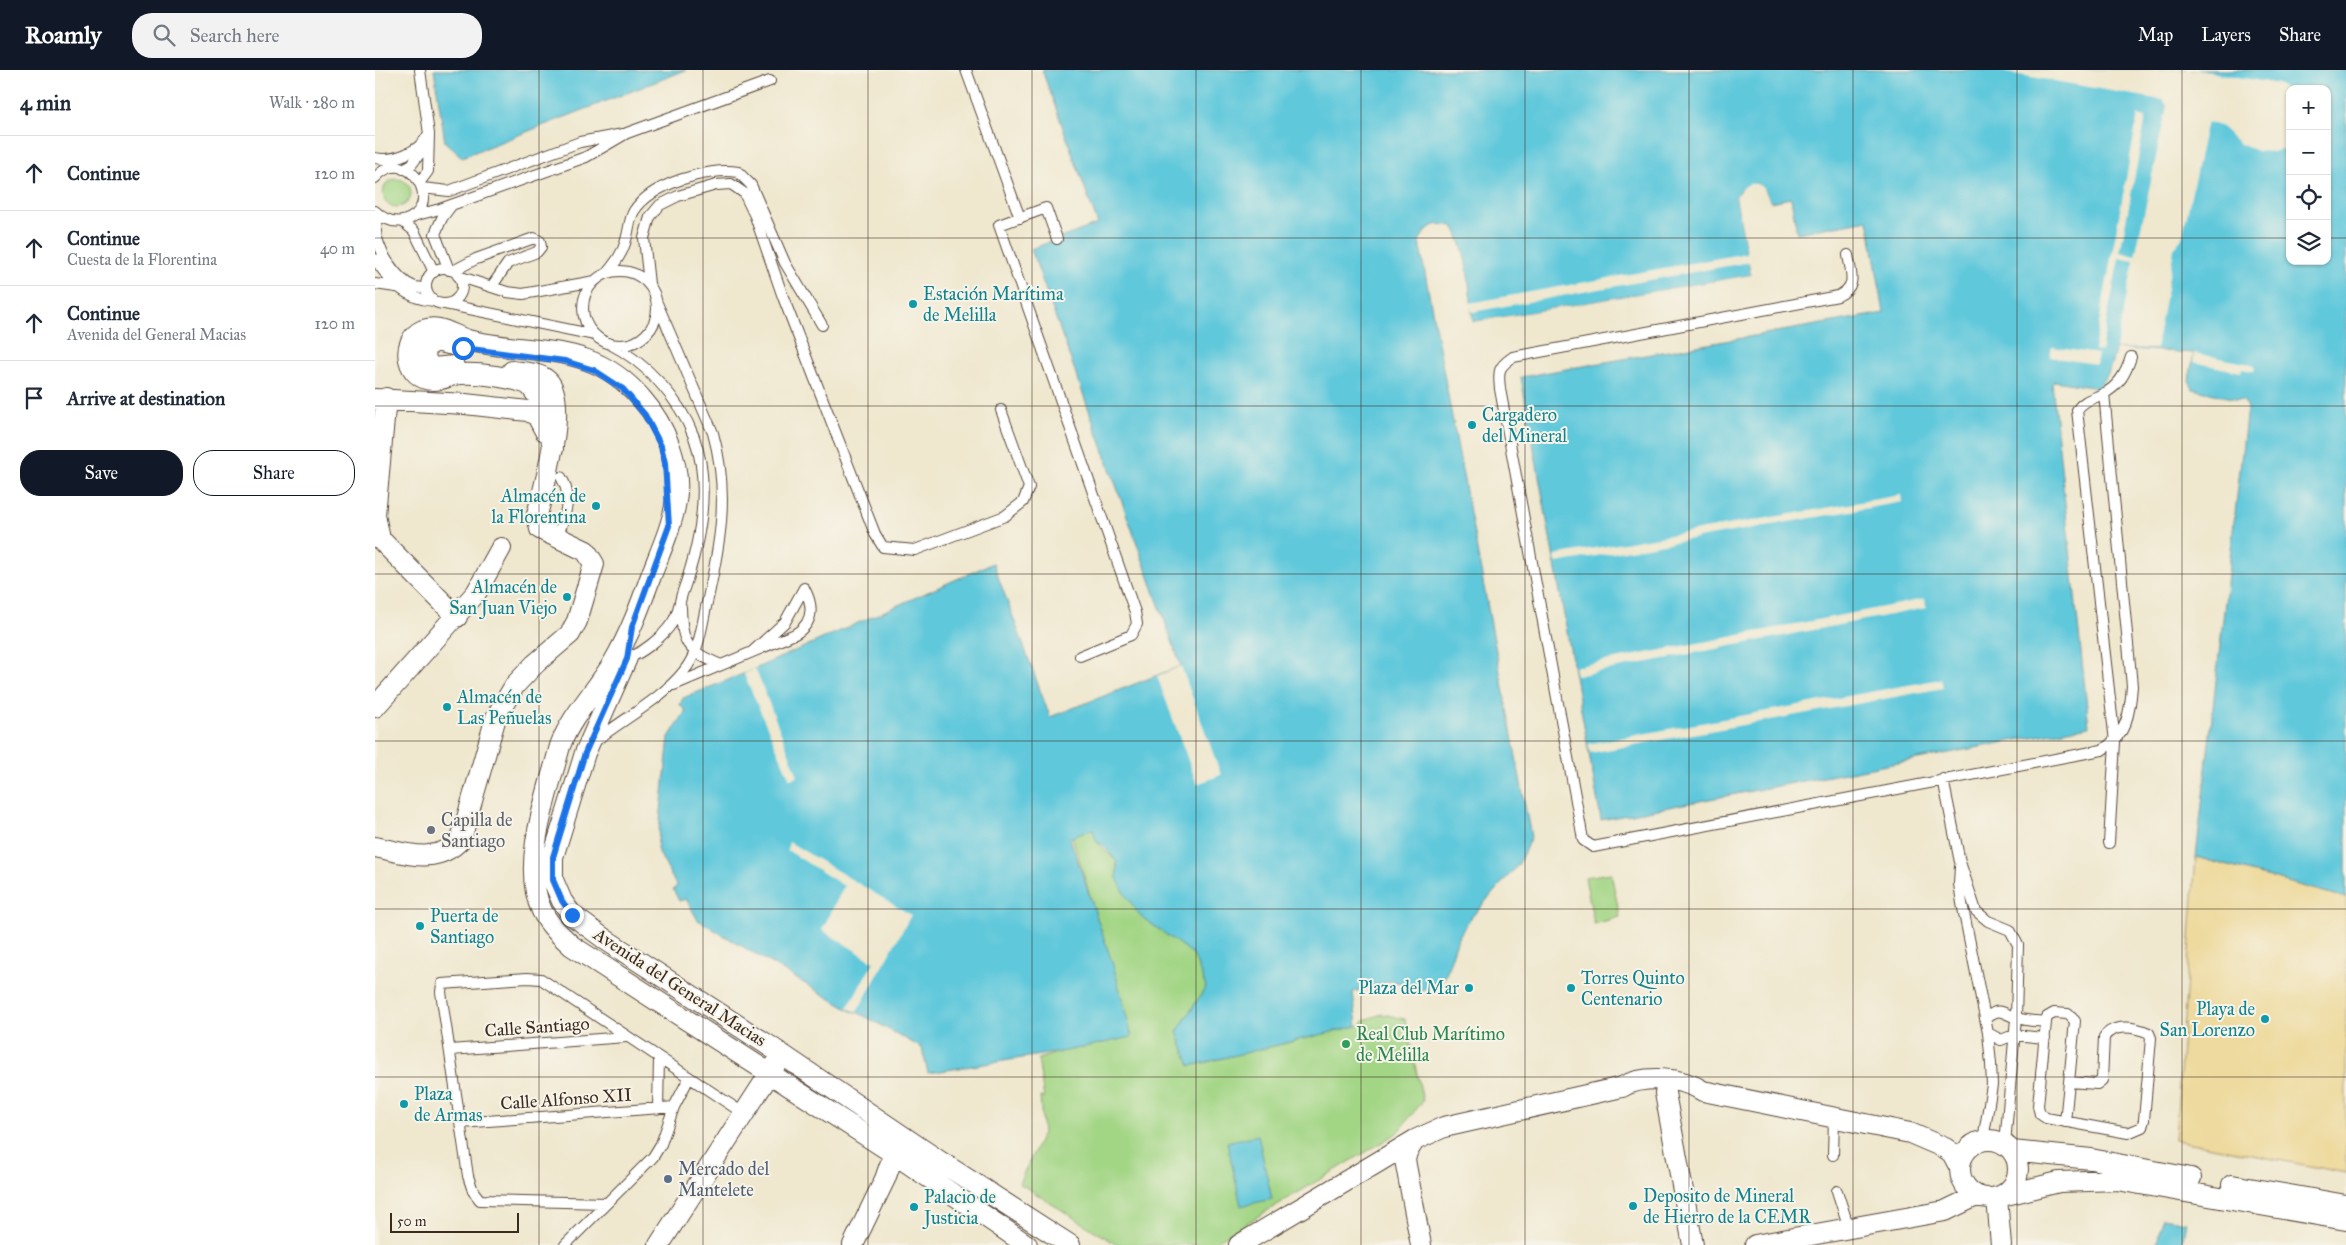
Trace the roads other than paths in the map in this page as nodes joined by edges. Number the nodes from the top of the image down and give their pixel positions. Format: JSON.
{"nodes":[{"id":1,"x":420,"y":70,"type":"edge"},
{"id":2,"x":966,"y":70,"type":"edge"},
{"id":3,"x":770,"y":81,"type":"dead end"},
{"id":4,"x":627,"y":134,"type":"junction"},
{"id":5,"x":428,"y":138,"type":"junction"},
{"id":6,"x":375,"y":160,"type":"edge"},
{"id":7,"x":403,"y":168,"type":"junction"},
{"id":8,"x":387,"y":170,"type":"junction"},
{"id":9,"x":375,"y":178,"type":"edge"},
{"id":10,"x":421,"y":185,"type":"junction"},
{"id":11,"x":453,"y":203,"type":"junction"},
{"id":12,"x":377,"y":213,"type":"edge"},
{"id":13,"x":413,"y":216,"type":"junction"},
{"id":14,"x":1020,"y":218,"type":"junction"},
{"id":15,"x":402,"y":221,"type":"junction"},
{"id":16,"x":1057,"y":239,"type":"dead end"},
{"id":17,"x":1848,"y":255,"type":"dead end"},
{"id":18,"x":375,"y":259,"type":"edge"},
{"id":19,"x":434,"y":272,"type":"junction"},
{"id":20,"x":453,"y":272,"type":"junction"},
{"id":21,"x":607,"y":273,"type":"junction"},
{"id":22,"x":595,"y":281,"type":"junction"},
{"id":23,"x":375,"y":284,"type":"edge"},
{"id":24,"x":649,"y":284,"type":"junction"},
{"id":25,"x":492,"y":286,"type":"junction"},
{"id":26,"x":396,"y":287,"type":"junction"},
{"id":27,"x":426,"y":287,"type":"junction"},
{"id":28,"x":434,"y":301,"type":"junction"},
{"id":29,"x":657,"y":303,"type":"junction"},
{"id":30,"x":445,"y":304,"type":"junction"},
{"id":31,"x":822,"y":325,"type":"dead end"},
{"id":32,"x":595,"y":335,"type":"junction"},
{"id":33,"x":609,"y":343,"type":"junction"},
{"id":34,"x":2131,"y":357,"type":"dead end"},
{"id":35,"x":2104,"y":393,"type":"junction"},
{"id":36,"x":381,"y":398,"type":"edge"},
{"id":37,"x":1001,"y":410,"type":"dead end"},
{"id":38,"x":561,"y":477,"type":"dead end"},
{"id":39,"x":537,"y":519,"type":"junction"},
{"id":40,"x":558,"y":537,"type":"junction"},
{"id":41,"x":378,"y":542,"type":"edge"},
{"id":42,"x":501,"y":548,"type":"dead end"},
{"id":43,"x":681,"y":599,"type":"junction"},
{"id":44,"x":457,"y":617,"type":"junction"},
{"id":45,"x":752,"y":652,"type":"junction"},
{"id":46,"x":696,"y":653,"type":"junction"},
{"id":47,"x":1081,"y":656,"type":"dead end"},
{"id":48,"x":620,"y":661,"type":"junction"},
{"id":49,"x":721,"y":664,"type":"junction"},
{"id":50,"x":669,"y":688,"type":"junction"},
{"id":51,"x":375,"y":707,"type":"edge"},
{"id":52,"x":562,"y":740,"type":"junction"},
{"id":53,"x":2115,"y":742,"type":"junction"},
{"id":54,"x":586,"y":750,"type":"junction"},
{"id":55,"x":1943,"y":779,"type":"junction"},
{"id":56,"x":2109,"y":843,"type":"dead end"},
{"id":57,"x":375,"y":847,"type":"edge"},
{"id":58,"x":1960,"y":862,"type":"junction"},
{"id":59,"x":2015,"y":1018,"type":"junction"},
{"id":60,"x":1985,"y":1019,"type":"junction"},
{"id":61,"x":2046,"y":1022,"type":"junction"},
{"id":62,"x":1988,"y":1033,"type":"junction"},
{"id":63,"x":2014,"y":1035,"type":"junction"},
{"id":64,"x":626,"y":1037,"type":"junction"},
{"id":65,"x":2045,"y":1038,"type":"junction"},
{"id":66,"x":450,"y":1050,"type":"junction"},
{"id":67,"x":783,"y":1054,"type":"junction"},
{"id":68,"x":659,"y":1058,"type":"junction"},
{"id":69,"x":770,"y":1074,"type":"junction"},
{"id":70,"x":689,"y":1078,"type":"junction"},
{"id":71,"x":2069,"y":1082,"type":"junction"},
{"id":72,"x":1622,"y":1088,"type":"junction"},
{"id":73,"x":1703,"y":1091,"type":"junction"},
{"id":74,"x":1665,"y":1093,"type":"junction"},
{"id":75,"x":673,"y":1107,"type":"junction"},
{"id":76,"x":658,"y":1108,"type":"junction"},
{"id":77,"x":743,"y":1114,"type":"junction"},
{"id":78,"x":1835,"y":1118,"type":"junction"},
{"id":79,"x":2065,"y":1122,"type":"junction"},
{"id":80,"x":461,"y":1123,"type":"junction"},
{"id":81,"x":1910,"y":1133,"type":"junction"},
{"id":82,"x":901,"y":1134,"type":"junction"},
{"id":83,"x":1415,"y":1140,"type":"junction"},
{"id":84,"x":1979,"y":1142,"type":"junction"},
{"id":85,"x":2009,"y":1147,"type":"junction"},
{"id":86,"x":893,"y":1153,"type":"junction"},
{"id":87,"x":1833,"y":1154,"type":"dead end"},
{"id":88,"x":1960,"y":1168,"type":"junction"},
{"id":89,"x":1837,"y":1191,"type":"dead end"},
{"id":90,"x":1976,"y":1196,"type":"junction"},
{"id":91,"x":1999,"y":1197,"type":"junction"},
{"id":92,"x":607,"y":1202,"type":"junction"},
{"id":93,"x":2346,"y":1205,"type":"edge"},
{"id":94,"x":2346,"y":1220,"type":"edge"},
{"id":95,"x":1849,"y":1228,"type":"junction"},
{"id":96,"x":1695,"y":1242,"type":"edge"},
{"id":97,"x":565,"y":1245,"type":"edge"},
{"id":98,"x":659,"y":1245,"type":"edge"},
{"id":99,"x":853,"y":1245,"type":"edge"},
{"id":100,"x":1027,"y":1245,"type":"edge"},
{"id":101,"x":1070,"y":1245,"type":"edge"},
{"id":102,"x":1239,"y":1245,"type":"edge"},
{"id":103,"x":1421,"y":1245,"type":"edge"},
{"id":104,"x":1755,"y":1245,"type":"edge"},
{"id":105,"x":2001,"y":1245,"type":"edge"}],
"edges":[{"from":1,"to":5,"type":"lane"},
{"from":2,"to":14,"type":"lane"},
{"from":3,"to":4,"type":"lane"},
{"from":4,"to":10,"type":"lane"},
{"from":4,"to":11,"type":"lane"},
{"from":5,"to":6,"type":"lane"},
{"from":5,"to":7,"type":"lane"},
{"from":5,"to":10,"type":"lane"},
{"from":6,"to":8,"type":"lane"},
{"from":7,"to":8,"type":"lane"},
{"from":7,"to":10,"type":"lane"},
{"from":8,"to":9,"type":"lane"},
{"from":10,"to":13,"type":"lane"},
{"from":11,"to":13,"type":"lane"},
{"from":11,"to":20,"type":"lane"},
{"from":12,"to":15,"type":"lane"},
{"from":12,"to":27,"type":"lane"},
{"from":13,"to":15,"type":"lane"},
{"from":14,"to":16,"type":"lane"},
{"from":14,"to":47,"type":"lane"},
{"from":15,"to":19,"type":"lane"},
{"from":17,"to":55,"type":"lane"},
{"from":18,"to":26,"type":"lane"},
{"from":19,"to":20,"type":"lane"},
{"from":19,"to":27,"type":"lane"},
{"from":20,"to":25,"type":"lane"},
{"from":20,"to":25,"type":"lane"},
{"from":20,"to":30,"type":"lane"},
{"from":21,"to":22,"type":"lane"},
{"from":21,"to":24,"type":"lane"},
{"from":21,"to":31,"type":"lane"},
{"from":22,"to":25,"type":"lane"},
{"from":22,"to":32,"type":"lane"},
{"from":23,"to":26,"type":"lane"},
{"from":24,"to":29,"type":"lane"},
{"from":24,"to":37,"type":"lane"},
{"from":26,"to":28,"type":"lane"},
{"from":27,"to":28,"type":"lane"},
{"from":28,"to":30,"type":"lane"},
{"from":29,"to":33,"type":"lane"},
{"from":29,"to":46,"type":"lane"},
{"from":30,"to":32,"type":"lane"},
{"from":32,"to":33,"type":"lane"},
{"from":33,"to":43,"type":"lane"},
{"from":34,"to":35,"type":"lane"},
{"from":35,"to":53,"type":"lane"},
{"from":35,"to":53,"type":"lane"},
{"from":36,"to":39,"type":"street"},
{"from":36,"to":41,"type":"street"},
{"from":38,"to":40,"type":"lane"},
{"from":39,"to":40,"type":"street"},
{"from":39,"to":48,"type":"street","name":"Avenida del General Macias"},
{"from":40,"to":57,"type":"street"},
{"from":41,"to":44,"type":"street"},
{"from":42,"to":44,"type":"street"},
{"from":43,"to":46,"type":"lane"},
{"from":43,"to":48,"type":"lane"},
{"from":44,"to":51,"type":"street"},
{"from":45,"to":45,"type":"lane"},
{"from":45,"to":49,"type":"lane"},
{"from":46,"to":49,"type":"lane"},
{"from":46,"to":50,"type":"lane"},
{"from":48,"to":52,"type":"street","name":"Avenida del General Macias"},
{"from":48,"to":54,"type":"street","name":"Avenida del General Macias"},
{"from":49,"to":50,"type":"lane"},
{"from":50,"to":54,"type":"lane"},
{"from":52,"to":54,"type":"street"},
{"from":52,"to":69,"type":"street","name":"Avenida del General Macias"},
{"from":53,"to":55,"type":"lane"},
{"from":53,"to":56,"type":"lane"},
{"from":54,"to":67,"type":"street","name":"Avenida del General Macias"},
{"from":55,"to":58,"type":"lane"},
{"from":58,"to":59,"type":"lane"},
{"from":58,"to":60,"type":"lane"},
{"from":59,"to":60,"type":"lane"},
{"from":59,"to":61,"type":"lane"},
{"from":59,"to":63,"type":"lane"},
{"from":60,"to":62,"type":"lane"},
{"from":61,"to":65,"type":"lane"},
{"from":61,"to":71,"type":"lane"},
{"from":62,"to":63,"type":"lane"},
{"from":62,"to":84,"type":"lane"},
{"from":63,"to":65,"type":"lane"},
{"from":63,"to":85,"type":"lane"},
{"from":64,"to":66,"type":"lane","name":"Calle Santiago"},
{"from":64,"to":66,"type":"lane"},
{"from":64,"to":68,"type":"lane"},
{"from":65,"to":79,"type":"lane"},
{"from":66,"to":80,"type":"lane"},
{"from":67,"to":69,"type":"street"},
{"from":67,"to":82,"type":"street","name":"Avenida del General Macias"},
{"from":68,"to":70,"type":"lane"},
{"from":68,"to":76,"type":"lane"},
{"from":69,"to":77,"type":"street"},
{"from":69,"to":86,"type":"street","name":"Avenida del General Macias"},
{"from":70,"to":75,"type":"lane"},
{"from":70,"to":77,"type":"lane"},
{"from":71,"to":79,"type":"lane"},
{"from":71,"to":79,"type":"lane"},
{"from":72,"to":73,"type":"street"},
{"from":72,"to":74,"type":"street"},
{"from":72,"to":83,"type":"street"},
{"from":73,"to":74,"type":"street"},
{"from":73,"to":78,"type":"street"},
{"from":74,"to":96,"type":"street"},
{"from":75,"to":76,"type":"lane","name":"Calle Alfonso XII"},
{"from":75,"to":92,"type":"lane"},
{"from":76,"to":80,"type":"lane","name":"Calle Alfonso XII"},
{"from":77,"to":98,"type":"street"},
{"from":78,"to":81,"type":"street"},
{"from":78,"to":87,"type":"lane"},
{"from":80,"to":92,"type":"lane"},
{"from":81,"to":84,"type":"street"},
{"from":81,"to":88,"type":"street"},
{"from":82,"to":86,"type":"street"},
{"from":82,"to":101,"type":"street","name":"Avenida del General Macias"},
{"from":83,"to":102,"type":"street"},
{"from":83,"to":103,"type":"street"},
{"from":84,"to":85,"type":"street"},
{"from":84,"to":88,"type":"street"},
{"from":85,"to":91,"type":"street"},
{"from":85,"to":93,"type":"street"},
{"from":86,"to":99,"type":"street"},
{"from":86,"to":100,"type":"street","name":"Avenida del General Macias"},
{"from":88,"to":90,"type":"street"},
{"from":89,"to":95,"type":"lane"},
{"from":90,"to":91,"type":"street"},
{"from":90,"to":95,"type":"street"},
{"from":91,"to":94,"type":"street"},
{"from":91,"to":105,"type":"street"},
{"from":92,"to":97,"type":"lane"},
{"from":95,"to":104,"type":"street"}]}
